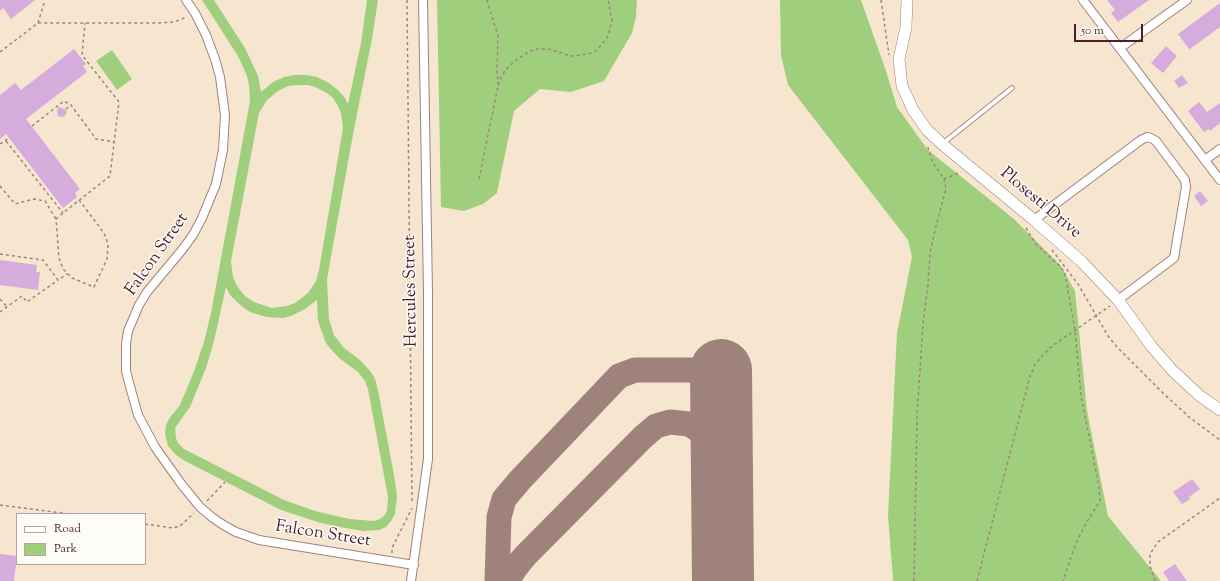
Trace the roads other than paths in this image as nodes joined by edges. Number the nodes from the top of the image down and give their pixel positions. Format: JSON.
{"nodes":[{"id":1,"x":186,"y":0,"type":"edge"},
{"id":2,"x":423,"y":0,"type":"edge"},
{"id":3,"x":907,"y":0,"type":"edge"},
{"id":4,"x":1083,"y":0,"type":"edge"},
{"id":5,"x":1186,"y":0,"type":"edge"},
{"id":6,"x":1120,"y":48,"type":"junction"},
{"id":7,"x":1012,"y":88,"type":"dead end"},
{"id":8,"x":937,"y":145,"type":"junction"},
{"id":9,"x":1220,"y":149,"type":"edge"},
{"id":10,"x":1205,"y":160,"type":"junction"},
{"id":11,"x":1220,"y":180,"type":"edge"},
{"id":12,"x":1030,"y":224,"type":"junction"},
{"id":13,"x":1118,"y":300,"type":"junction"},
{"id":14,"x":1220,"y":410,"type":"edge"},
{"id":15,"x":414,"y":565,"type":"junction"},
{"id":16,"x":411,"y":581,"type":"edge"}],
"edges":[{"from":1,"to":15,"type":"street","name":"Falcon Street"},
{"from":2,"to":15,"type":"street","name":"Hercules Street"},
{"from":3,"to":8,"type":"street","name":"Plosesti Drive"},
{"from":4,"to":6,"type":"street"},
{"from":5,"to":6,"type":"street"},
{"from":6,"to":10,"type":"street"},
{"from":7,"to":8,"type":"lane"},
{"from":8,"to":12,"type":"street","name":"Plosesti Drive"},
{"from":9,"to":10,"type":"street"},
{"from":10,"to":11,"type":"street"},
{"from":12,"to":13,"type":"street","name":"Plosesti Drive"},
{"from":12,"to":13,"type":"street"},
{"from":13,"to":14,"type":"street","name":"Plosesti Drive"},
{"from":15,"to":16,"type":"street","name":"Hercules Street"}]}
